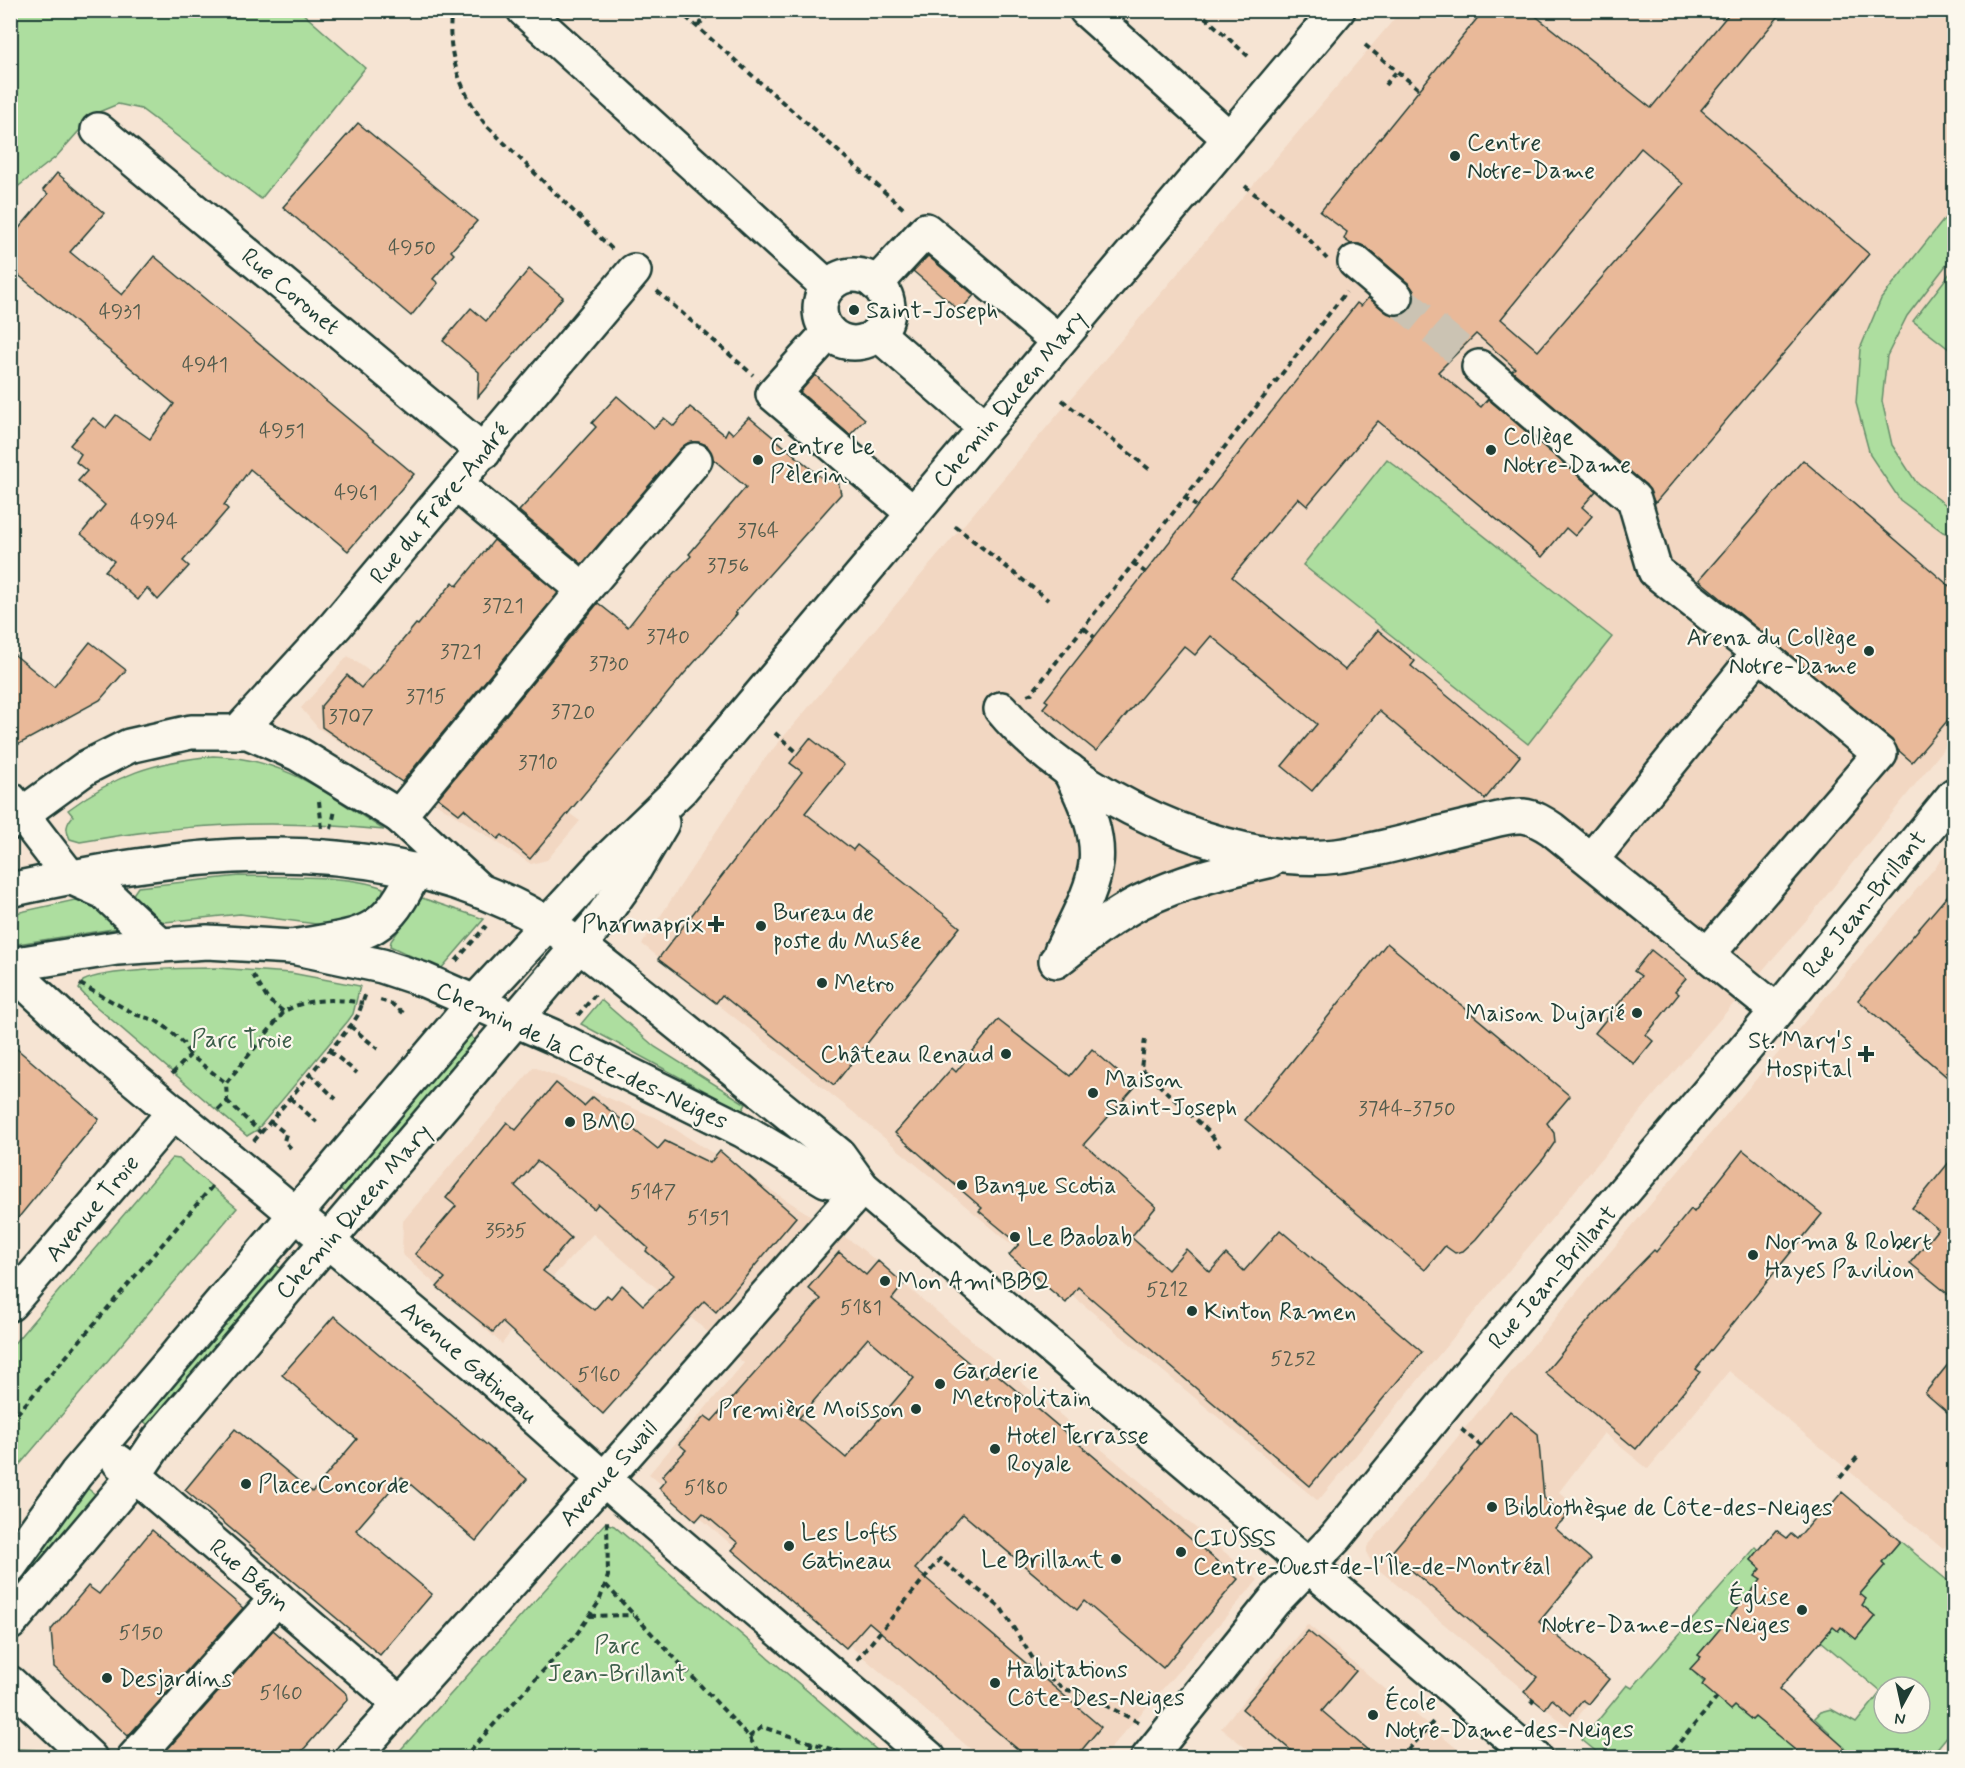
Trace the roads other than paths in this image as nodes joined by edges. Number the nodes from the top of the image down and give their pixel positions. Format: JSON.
{"nodes":[{"id":1,"x":524,"y":10,"type":"edge"},
{"id":2,"x":1086,"y":10,"type":"edge"},
{"id":3,"x":1338,"y":10,"type":"edge"},
{"id":4,"x":98,"y":130,"type":"dead end"},
{"id":5,"x":1229,"y":138,"type":"junction"},
{"id":6,"x":1345,"y":270,"type":"road end"},
{"id":7,"x":634,"y":271,"type":"road end"},
{"id":8,"x":876,"y":284,"type":"junction"},
{"id":9,"x":828,"y":287,"type":"junction"},
{"id":10,"x":1396,"y":297,"type":"tunnel mouth"},
{"id":11,"x":829,"y":332,"type":"junction"},
{"id":12,"x":878,"y":333,"type":"junction"},
{"id":13,"x":1058,"y":341,"type":"junction"},
{"id":14,"x":1479,"y":367,"type":"tunnel mouth"},
{"id":15,"x":985,"y":427,"type":"junction"},
{"id":16,"x":484,"y":452,"type":"junction"},
{"id":17,"x":695,"y":460,"type":"dead end"},
{"id":18,"x":456,"y":484,"type":"junction"},
{"id":19,"x":913,"y":513,"type":"junction"},
{"id":20,"x":584,"y":590,"type":"junction"},
{"id":21,"x":1759,"y":653,"type":"junction"},
{"id":22,"x":1013,"y":703,"type":"road end"},
{"id":23,"x":239,"y":731,"type":"junction"},
{"id":24,"x":1068,"y":768,"type":"junction"},
{"id":25,"x":681,"y":789,"type":"junction"},
{"id":26,"x":1954,"y":795,"type":"edge"},
{"id":27,"x":14,"y":812,"type":"edge"},
{"id":28,"x":399,"y":816,"type":"junction"},
{"id":29,"x":1278,"y":854,"type":"junction"},
{"id":30,"x":1591,"y":860,"type":"junction"},
{"id":31,"x":415,"y":870,"type":"junction"},
{"id":32,"x":70,"y":877,"type":"junction"},
{"id":33,"x":10,"y":890,"type":"edge"},
{"id":34,"x":480,"y":891,"type":"junction"},
{"id":35,"x":548,"y":925,"type":"junction"},
{"id":36,"x":159,"y":944,"type":"junction"},
{"id":37,"x":579,"y":946,"type":"junction"},
{"id":38,"x":292,"y":947,"type":"junction"},
{"id":39,"x":1708,"y":954,"type":"junction"},
{"id":40,"x":10,"y":967,"type":"edge"},
{"id":41,"x":475,"y":1002,"type":"junction"},
{"id":42,"x":1777,"y":1011,"type":"junction"},
{"id":43,"x":517,"y":1020,"type":"junction"},
{"id":44,"x":174,"y":1112,"type":"junction"},
{"id":45,"x":862,"y":1187,"type":"junction"},
{"id":46,"x":295,"y":1214,"type":"junction"},
{"id":47,"x":327,"y":1240,"type":"junction"},
{"id":48,"x":10,"y":1304,"type":"edge"},
{"id":49,"x":100,"y":1445,"type":"junction"},
{"id":50,"x":134,"y":1476,"type":"junction"},
{"id":51,"x":604,"y":1479,"type":"junction"},
{"id":52,"x":1309,"y":1565,"type":"junction"},
{"id":53,"x":10,"y":1566,"type":"edge"},
{"id":54,"x":277,"y":1598,"type":"junction"},
{"id":55,"x":10,"y":1623,"type":"edge"},
{"id":56,"x":10,"y":1683,"type":"edge"},
{"id":57,"x":400,"y":1704,"type":"junction"},
{"id":58,"x":90,"y":1758,"type":"edge"},
{"id":59,"x":134,"y":1758,"type":"edge"},
{"id":60,"x":352,"y":1758,"type":"edge"},
{"id":61,"x":928,"y":1758,"type":"edge"},
{"id":62,"x":1148,"y":1758,"type":"edge"},
{"id":63,"x":1535,"y":1758,"type":"edge"}],
"edges":[{"from":1,"to":9,"type":"street"},
{"from":2,"to":5,"type":"street"},
{"from":3,"to":5,"type":"street","name":"Chemin Queen Mary"},
{"from":4,"to":16,"type":"street","name":"Rue Coronet"},
{"from":5,"to":13,"type":"street","name":"Chemin Queen Mary"},
{"from":6,"to":10,"type":"street"},
{"from":7,"to":16,"type":"street","name":"Rue du Frère-André"},
{"from":8,"to":9,"type":"street"},
{"from":8,"to":12,"type":"street"},
{"from":8,"to":13,"type":"street"},
{"from":9,"to":11,"type":"street"},
{"from":11,"to":12,"type":"street"},
{"from":11,"to":19,"type":"street"},
{"from":12,"to":15,"type":"street"},
{"from":13,"to":15,"type":"street","name":"Chemin Queen Mary"},
{"from":14,"to":21,"type":"street"},
{"from":15,"to":19,"type":"street","name":"Chemin Queen Mary"},
{"from":16,"to":18,"type":"street","name":"Rue du Frère-André"},
{"from":17,"to":20,"type":"street"},
{"from":18,"to":20,"type":"street"},
{"from":18,"to":23,"type":"street","name":"Rue du Frère-André"},
{"from":19,"to":25,"type":"street","name":"Chemin Queen Mary"},
{"from":20,"to":28,"type":"street"},
{"from":21,"to":30,"type":"street"},
{"from":21,"to":39,"type":"street"},
{"from":22,"to":24,"type":"street"},
{"from":23,"to":27,"type":"street","name":"Chemin de la Côte-des-Neiges"},
{"from":23,"to":28,"type":"street","name":"Chemin de la Côte-des-Neiges"},
{"from":24,"to":29,"type":"street"},
{"from":24,"to":29,"type":"street"},
{"from":25,"to":35,"type":"street","name":"Chemin Queen Mary"},
{"from":25,"to":37,"type":"street","name":"Chemin Queen Mary"},
{"from":26,"to":42,"type":"street","name":"Rue Jean-Brillant"},
{"from":27,"to":32,"type":"street"},
{"from":28,"to":34,"type":"street","name":"Chemin de la Côte-des-Neiges"},
{"from":29,"to":30,"type":"street"},
{"from":30,"to":39,"type":"street"},
{"from":31,"to":32,"type":"street","name":"Chemin de la Côte-des-Neiges"},
{"from":31,"to":34,"type":"street","name":"Chemin de la Côte-des-Neiges"},
{"from":31,"to":38,"type":"street","name":"Chemin de la Côte-des-Neiges"},
{"from":32,"to":33,"type":"street","name":"Chemin de la Côte-des-Neiges"},
{"from":32,"to":36,"type":"street"},
{"from":34,"to":35,"type":"street","name":"Chemin de la Côte-des-Neiges"},
{"from":35,"to":37,"type":"street","name":"Chemin de la Côte-des-Neiges"},
{"from":35,"to":41,"type":"street","name":"Chemin Queen Mary"},
{"from":36,"to":38,"type":"street","name":"Chemin de la Côte-des-Neiges"},
{"from":36,"to":40,"type":"street","name":"Chemin de la Côte-des-Neiges"},
{"from":37,"to":43,"type":"street","name":"Chemin Queen Mary"},
{"from":37,"to":45,"type":"street","name":"Chemin de la Côte-des-Neiges"},
{"from":38,"to":41,"type":"street","name":"Chemin de la Côte-des-Neiges"},
{"from":39,"to":42,"type":"street"},
{"from":40,"to":44,"type":"street","name":"Avenue Gatineau"},
{"from":41,"to":43,"type":"street","name":"Chemin de la Côte-des-Neiges"},
{"from":41,"to":46,"type":"street","name":"Chemin Queen Mary"},
{"from":42,"to":52,"type":"street","name":"Rue Jean-Brillant"},
{"from":43,"to":45,"type":"street","name":"Chemin de la Côte-des-Neiges"},
{"from":43,"to":47,"type":"street","name":"Chemin Queen Mary"},
{"from":44,"to":46,"type":"street","name":"Avenue Gatineau"},
{"from":44,"to":48,"type":"street","name":"Avenue Troie"},
{"from":45,"to":51,"type":"street","name":"Avenue Swail"},
{"from":45,"to":52,"type":"street","name":"Chemin de la Côte-des-Neiges"},
{"from":46,"to":47,"type":"street","name":"Avenue Gatineau"},
{"from":46,"to":49,"type":"street","name":"Chemin Queen Mary"},
{"from":47,"to":50,"type":"street","name":"Chemin Queen Mary"},
{"from":47,"to":51,"type":"street","name":"Avenue Gatineau"},
{"from":49,"to":50,"type":"street","name":"Rue Bégin"},
{"from":49,"to":53,"type":"street","name":"Chemin Queen Mary"},
{"from":50,"to":54,"type":"street","name":"Rue Bégin"},
{"from":50,"to":55,"type":"street","name":"Chemin Queen Mary"},
{"from":51,"to":57,"type":"street","name":"Avenue Swail"},
{"from":51,"to":61,"type":"street","name":"Avenue Gatineau"},
{"from":52,"to":62,"type":"street","name":"Rue Jean-Brillant"},
{"from":52,"to":63,"type":"street","name":"Chemin de la Côte-des-Neiges"},
{"from":54,"to":57,"type":"street","name":"Rue Bégin"},
{"from":54,"to":59,"type":"street"},
{"from":56,"to":58,"type":"street"},
{"from":57,"to":60,"type":"street","name":"Avenue Swail"}]}
